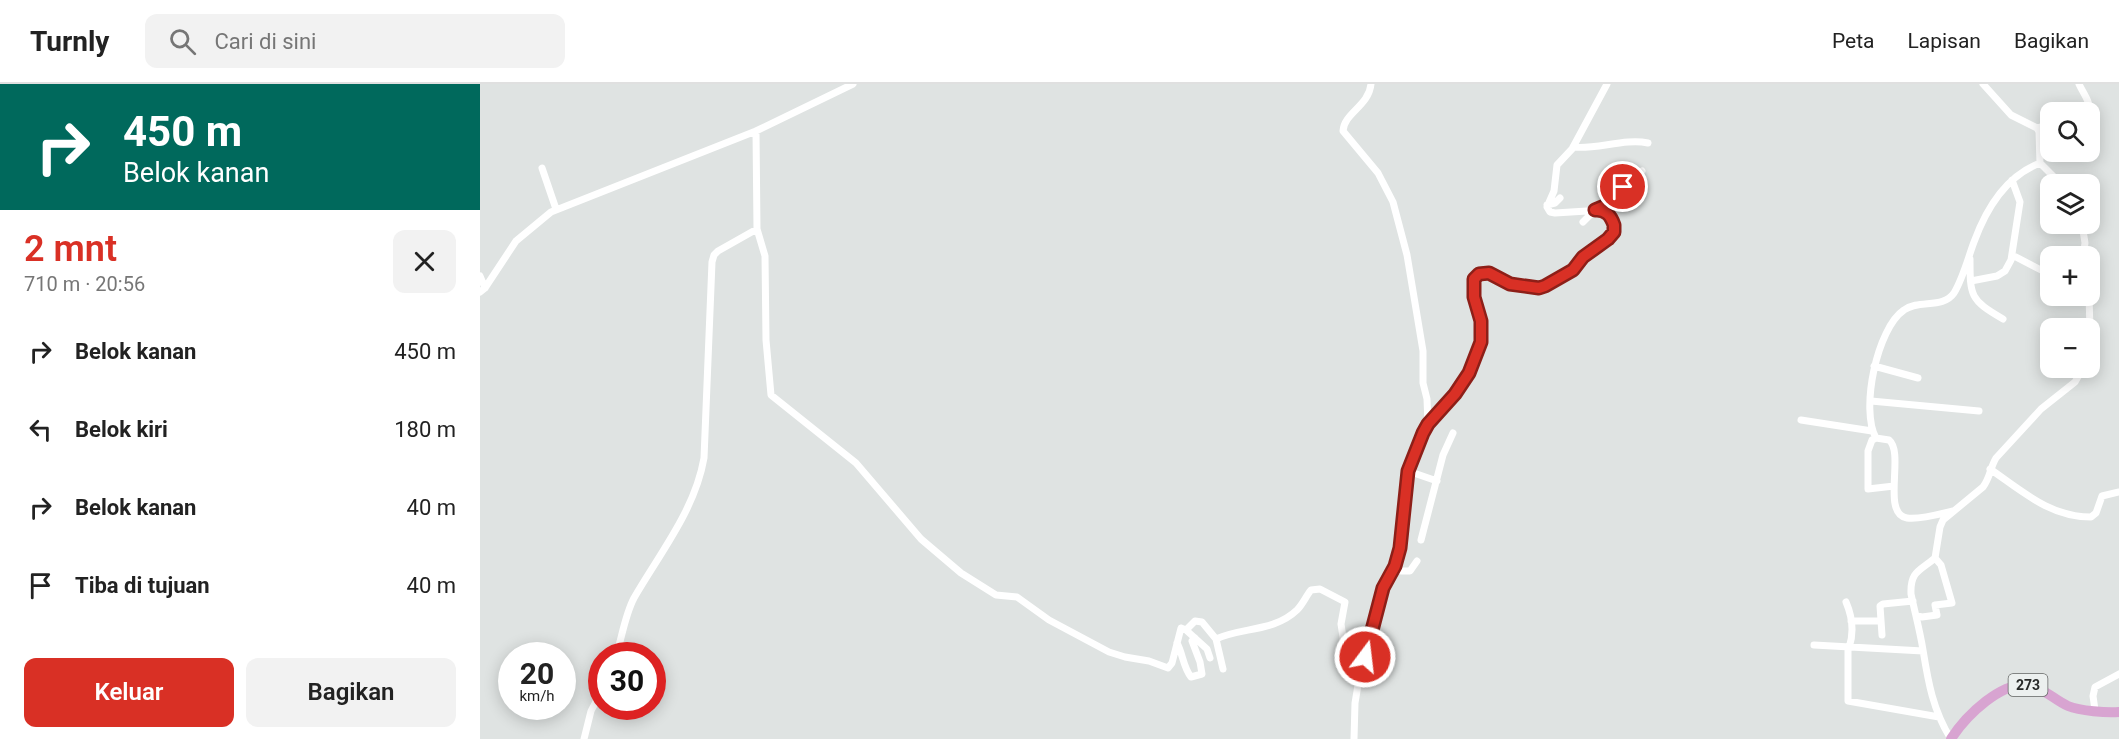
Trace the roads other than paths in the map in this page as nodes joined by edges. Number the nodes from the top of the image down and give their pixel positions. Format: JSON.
{"nodes":[{"id":1,"x":853,"y":84,"type":"edge"},
{"id":2,"x":1371,"y":84,"type":"edge"},
{"id":3,"x":1607,"y":84,"type":"edge"},
{"id":4,"x":1983,"y":84,"type":"edge"},
{"id":5,"x":2079,"y":84,"type":"edge"},
{"id":6,"x":2088,"y":102,"type":"edge"},
{"id":7,"x":2040,"y":127,"type":"edge"},
{"id":8,"x":2037,"y":128,"type":"junction"},
{"id":9,"x":756,"y":131,"type":"junction"},
{"id":10,"x":1648,"y":143,"type":"dead end"},
{"id":11,"x":1573,"y":147,"type":"junction"},
{"id":12,"x":2040,"y":163,"type":"junction"},
{"id":13,"x":542,"y":168,"type":"dead end"},
{"id":14,"x":1642,"y":171,"type":"dead end"},
{"id":15,"x":2051,"y":174,"type":"edge"},
{"id":16,"x":2012,"y":180,"type":"junction"},
{"id":17,"x":1560,"y":198,"type":"dead end"},
{"id":18,"x":1547,"y":206,"type":"junction"},
{"id":19,"x":556,"y":209,"type":"junction"},
{"id":20,"x":1595,"y":210,"type":"junction"},
{"id":21,"x":1583,"y":222,"type":"dead end"},
{"id":22,"x":757,"y":229,"type":"junction"},
{"id":23,"x":1971,"y":253,"type":"junction"},
{"id":24,"x":2012,"y":255,"type":"junction"},
{"id":25,"x":2040,"y":269,"type":"edge"},
{"id":26,"x":480,"y":276,"type":"edge"},
{"id":27,"x":1971,"y":281,"type":"junction"},
{"id":28,"x":482,"y":290,"type":"edge"},
{"id":29,"x":2002,"y":319,"type":"dead end"},
{"id":30,"x":1874,"y":366,"type":"junction"},
{"id":31,"x":1918,"y":378,"type":"dead end"},
{"id":32,"x":2077,"y":378,"type":"edge"},
{"id":33,"x":1871,"y":401,"type":"junction"},
{"id":34,"x":1979,"y":411,"type":"dead end"},
{"id":35,"x":1801,"y":420,"type":"dead end"},
{"id":36,"x":1428,"y":424,"type":"junction"},
{"id":37,"x":1453,"y":433,"type":"dead end"},
{"id":38,"x":1874,"y":434,"type":"junction"},
{"id":39,"x":1990,"y":469,"type":"junction"},
{"id":40,"x":1408,"y":471,"type":"junction"},
{"id":41,"x":1437,"y":481,"type":"junction"},
{"id":42,"x":1894,"y":486,"type":"junction"},
{"id":43,"x":2119,"y":492,"type":"edge"},
{"id":44,"x":1953,"y":511,"type":"junction"},
{"id":45,"x":1421,"y":540,"type":"dead end"},
{"id":46,"x":1935,"y":558,"type":"junction"},
{"id":47,"x":1417,"y":561,"type":"dead end"},
{"id":48,"x":1395,"y":566,"type":"junction"},
{"id":49,"x":1913,"y":601,"type":"junction"},
{"id":50,"x":1846,"y":602,"type":"dead end"},
{"id":51,"x":1916,"y":615,"type":"junction"},
{"id":52,"x":1851,"y":621,"type":"junction"},
{"id":53,"x":1880,"y":621,"type":"junction"},
{"id":54,"x":1186,"y":630,"type":"junction"},
{"id":55,"x":1882,"y":635,"type":"dead end"},
{"id":56,"x":1195,"y":638,"type":"junction"},
{"id":57,"x":1216,"y":639,"type":"junction"},
{"id":58,"x":620,"y":642,"type":"edge"},
{"id":59,"x":1176,"y":643,"type":"junction"},
{"id":60,"x":1814,"y":645,"type":"dead end"},
{"id":61,"x":1849,"y":648,"type":"junction"},
{"id":62,"x":1923,"y":651,"type":"junction"},
{"id":63,"x":1210,"y":658,"type":"dead end"},
{"id":64,"x":1223,"y":669,"type":"dead end"},
{"id":65,"x":2119,"y":674,"type":"edge"},
{"id":66,"x":1359,"y":679,"type":"junction"},
{"id":67,"x":2095,"y":710,"type":"junction"},
{"id":68,"x":2119,"y":712,"type":"edge"},
{"id":69,"x":1939,"y":717,"type":"junction"},
{"id":70,"x":589,"y":720,"type":"edge"},
{"id":71,"x":584,"y":739,"type":"edge"},
{"id":72,"x":1354,"y":739,"type":"edge"},
{"id":73,"x":1951,"y":739,"type":"edge"}],
"edges":[{"from":1,"to":9,"type":"street"},
{"from":2,"to":36,"type":"street"},
{"from":3,"to":11,"type":"street"},
{"from":4,"to":8,"type":"street"},
{"from":5,"to":6,"type":"street"},
{"from":7,"to":8,"type":"street"},
{"from":8,"to":12,"type":"street"},
{"from":9,"to":19,"type":"street"},
{"from":9,"to":22,"type":"street"},
{"from":10,"to":11,"type":"street"},
{"from":11,"to":18,"type":"street"},
{"from":12,"to":15,"type":"street"},
{"from":12,"to":16,"type":"street"},
{"from":13,"to":19,"type":"street"},
{"from":14,"to":20,"type":"street"},
{"from":16,"to":23,"type":"street"},
{"from":16,"to":24,"type":"street"},
{"from":17,"to":18,"type":"street"},
{"from":18,"to":20,"type":"street"},
{"from":19,"to":28,"type":"street"},
{"from":20,"to":21,"type":"street"},
{"from":20,"to":36,"type":"street"},
{"from":22,"to":58,"type":"street"},
{"from":22,"to":59,"type":"street"},
{"from":23,"to":27,"type":"street"},
{"from":23,"to":30,"type":"street"},
{"from":24,"to":25,"type":"street"},
{"from":24,"to":27,"type":"street"},
{"from":26,"to":28,"type":"street"},
{"from":27,"to":29,"type":"street"},
{"from":30,"to":31,"type":"street"},
{"from":30,"to":33,"type":"street"},
{"from":32,"to":39,"type":"street"},
{"from":33,"to":34,"type":"street"},
{"from":33,"to":38,"type":"street"},
{"from":35,"to":38,"type":"street"},
{"from":36,"to":40,"type":"street"},
{"from":37,"to":41,"type":"street"},
{"from":38,"to":42,"type":"street"},
{"from":38,"to":42,"type":"street"},
{"from":39,"to":43,"type":"street"},
{"from":39,"to":44,"type":"street"},
{"from":40,"to":41,"type":"street"},
{"from":40,"to":48,"type":"street"},
{"from":41,"to":45,"type":"street"},
{"from":42,"to":44,"type":"street"},
{"from":44,"to":46,"type":"street"},
{"from":46,"to":49,"type":"street"},
{"from":46,"to":51,"type":"street"},
{"from":47,"to":48,"type":"street"},
{"from":48,"to":66,"type":"street"},
{"from":49,"to":51,"type":"street"},
{"from":49,"to":53,"type":"street"},
{"from":50,"to":52,"type":"street"},
{"from":51,"to":62,"type":"street"},
{"from":52,"to":53,"type":"street"},
{"from":52,"to":61,"type":"street"},
{"from":53,"to":55,"type":"street"},
{"from":54,"to":56,"type":"street"},
{"from":54,"to":57,"type":"street"},
{"from":54,"to":59,"type":"street"},
{"from":56,"to":59,"type":"street"},
{"from":56,"to":63,"type":"street"},
{"from":57,"to":64,"type":"street"},
{"from":57,"to":66,"type":"street"},
{"from":60,"to":61,"type":"street"},
{"from":61,"to":62,"type":"street"},
{"from":61,"to":69,"type":"street"},
{"from":62,"to":69,"type":"street"},
{"from":65,"to":67,"type":"street"},
{"from":66,"to":72,"type":"street"},
{"from":67,"to":68,"type":"main road","number":"273"},
{"from":67,"to":73,"type":"main road","number":"273"},
{"from":69,"to":73,"type":"street"},
{"from":70,"to":71,"type":"street"}]}
